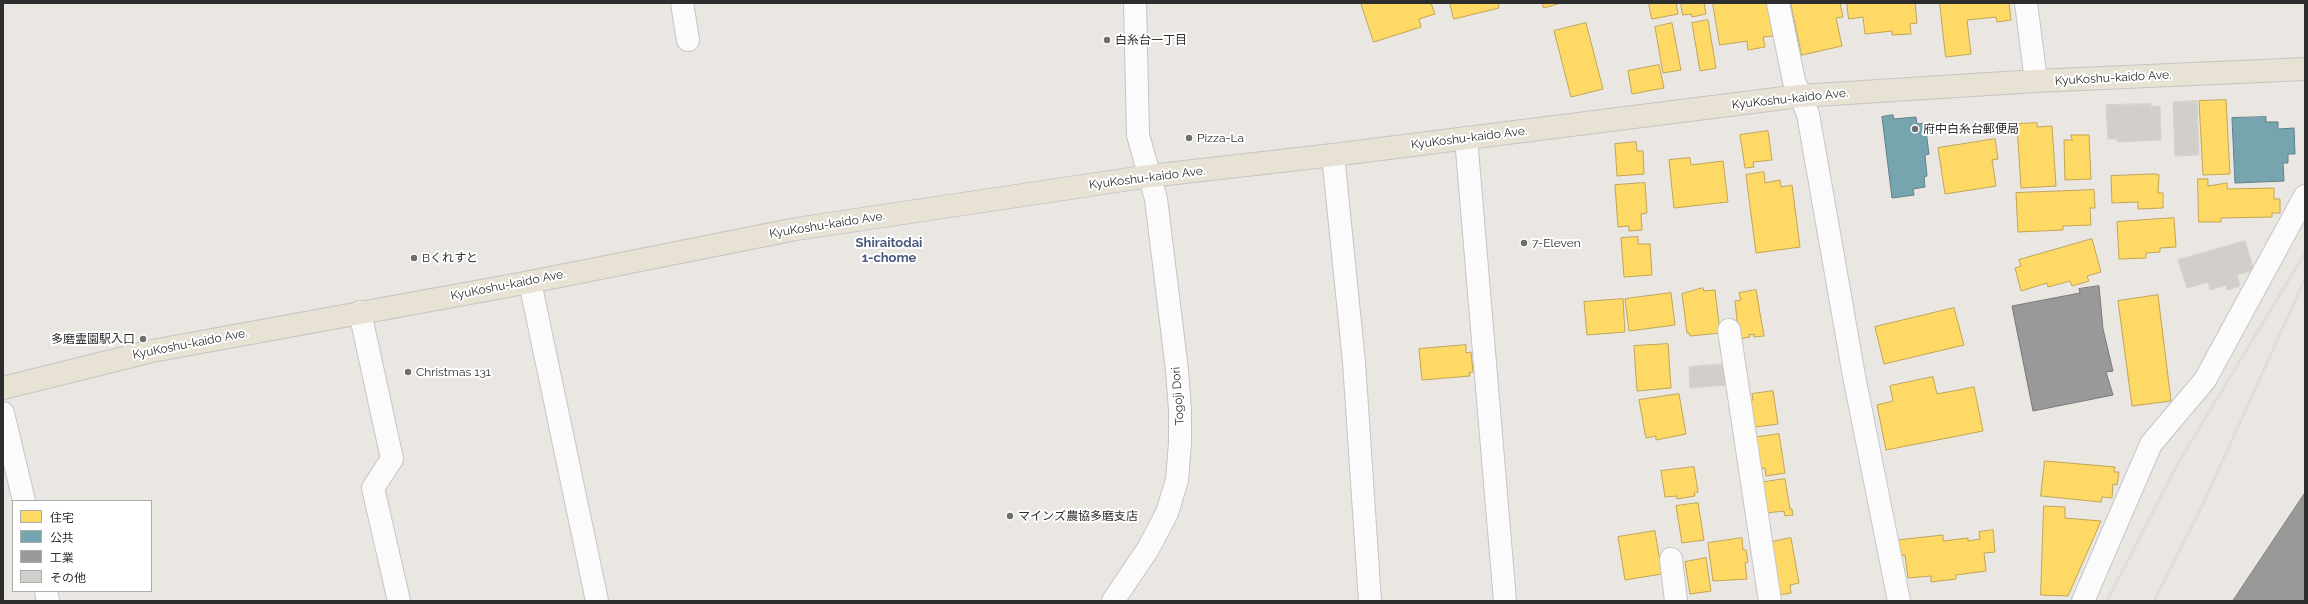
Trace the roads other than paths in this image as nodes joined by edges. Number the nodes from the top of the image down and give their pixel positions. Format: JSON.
{"nodes":[{"id":1,"x":682,"y":3,"type":"edge"},
{"id":2,"x":1135,"y":3,"type":"edge"},
{"id":3,"x":1778,"y":3,"type":"edge"},
{"id":4,"x":2026,"y":3,"type":"edge"},
{"id":5,"x":688,"y":40,"type":"dead end"},
{"id":6,"x":2305,"y":69,"type":"edge"},
{"id":7,"x":2036,"y":82,"type":"junction"},
{"id":8,"x":1800,"y":96,"type":"junction"},
{"id":9,"x":1466,"y":138,"type":"junction"},
{"id":10,"x":1333,"y":155,"type":"junction"},
{"id":11,"x":1150,"y":176,"type":"junction"},
{"id":12,"x":2305,"y":196,"type":"edge"},
{"id":13,"x":530,"y":282,"type":"junction"},
{"id":14,"x":360,"y":312,"type":"junction"},
{"id":15,"x":1729,"y":330,"type":"dead end"},
{"id":16,"x":3,"y":388,"type":"edge"},
{"id":17,"x":3,"y":413,"type":"edge"},
{"id":18,"x":24,"y":500,"type":"edge"},
{"id":19,"x":1671,"y":559,"type":"dead end"},
{"id":20,"x":399,"y":601,"type":"edge"},
{"id":21,"x":597,"y":601,"type":"edge"},
{"id":22,"x":1115,"y":601,"type":"edge"},
{"id":23,"x":1370,"y":601,"type":"edge"},
{"id":24,"x":1505,"y":601,"type":"edge"},
{"id":25,"x":1676,"y":601,"type":"edge"},
{"id":26,"x":1770,"y":601,"type":"edge"},
{"id":27,"x":1899,"y":601,"type":"edge"},
{"id":28,"x":2083,"y":601,"type":"edge"}],
"edges":[{"from":1,"to":5,"type":"street"},
{"from":2,"to":11,"type":"street","name":"Togoji Dori"},
{"from":3,"to":8,"type":"street"},
{"from":4,"to":7,"type":"street"},
{"from":6,"to":7,"type":"main road","name":"KyuKoshu-kaido Ave."},
{"from":7,"to":8,"type":"main road","name":"KyuKoshu-kaido Ave."},
{"from":8,"to":9,"type":"main road","name":"KyuKoshu-kaido Ave."},
{"from":8,"to":27,"type":"street"},
{"from":9,"to":10,"type":"main road","name":"KyuKoshu-kaido Ave."},
{"from":9,"to":24,"type":"street"},
{"from":10,"to":11,"type":"main road","name":"KyuKoshu-kaido Ave."},
{"from":10,"to":23,"type":"street"},
{"from":11,"to":13,"type":"main road","name":"KyuKoshu-kaido Ave."},
{"from":11,"to":22,"type":"street","name":"Togoji Dori"},
{"from":12,"to":28,"type":"street"},
{"from":13,"to":14,"type":"main road","name":"KyuKoshu-kaido Ave."},
{"from":13,"to":21,"type":"street"},
{"from":14,"to":16,"type":"main road","name":"KyuKoshu-kaido Ave."},
{"from":14,"to":20,"type":"street"},
{"from":15,"to":26,"type":"street"},
{"from":17,"to":18,"type":"street"},
{"from":19,"to":25,"type":"street"}]}
